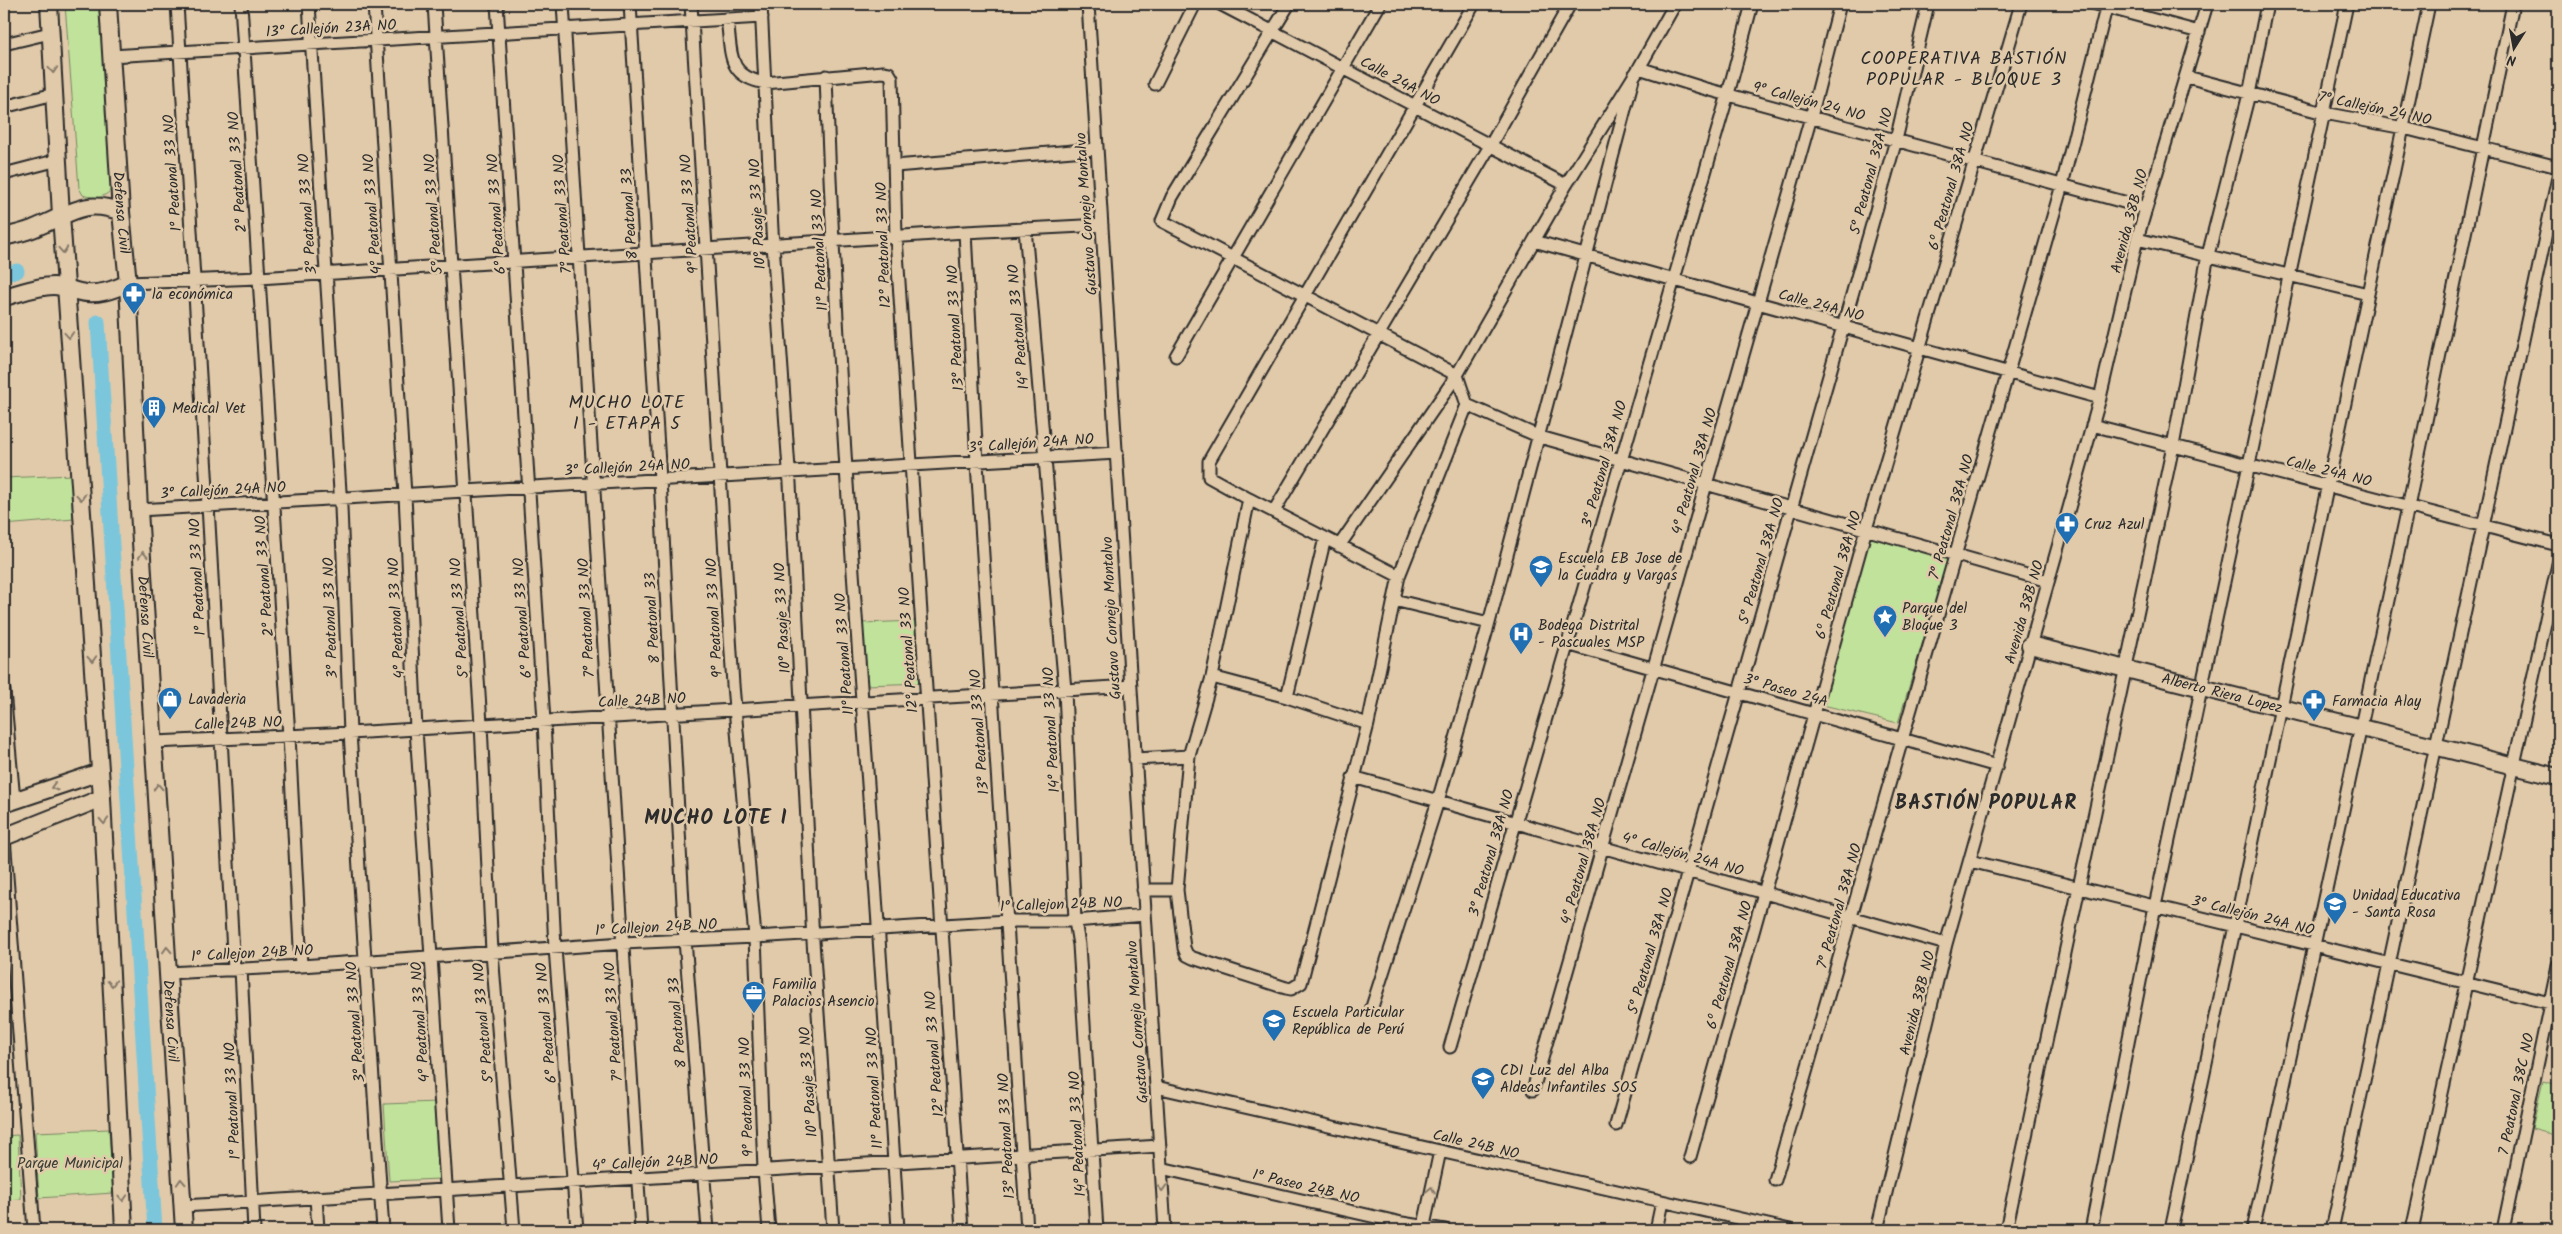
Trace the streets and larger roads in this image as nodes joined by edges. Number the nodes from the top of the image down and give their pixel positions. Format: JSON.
{"nodes":[{"id":1,"x":49,"y":4,"type":"edge"},
{"id":2,"x":108,"y":4,"type":"edge"},
{"id":3,"x":177,"y":4,"type":"edge"},
{"id":4,"x":241,"y":4,"type":"edge"},
{"id":5,"x":309,"y":4,"type":"edge"},
{"id":6,"x":374,"y":4,"type":"edge"},
{"id":7,"x":434,"y":4,"type":"edge"},
{"id":8,"x":497,"y":4,"type":"edge"},
{"id":9,"x":563,"y":4,"type":"edge"},
{"id":10,"x":630,"y":4,"type":"edge"},
{"id":11,"x":691,"y":4,"type":"edge"},
{"id":12,"x":761,"y":4,"type":"edge"},
{"id":13,"x":1088,"y":4,"type":"edge"},
{"id":14,"x":1195,"y":4,"type":"edge"},
{"id":15,"x":1220,"y":4,"type":"edge"},
{"id":16,"x":1289,"y":4,"type":"edge"},
{"id":17,"x":1380,"y":4,"type":"edge"},
{"id":18,"x":1474,"y":4,"type":"edge"},
{"id":19,"x":1570,"y":4,"type":"edge"},
{"id":20,"x":1675,"y":4,"type":"edge"},
{"id":21,"x":1752,"y":4,"type":"edge"},
{"id":22,"x":1840,"y":4,"type":"edge"},
{"id":23,"x":1928,"y":4,"type":"edge"},
{"id":24,"x":2021,"y":4,"type":"edge"},
{"id":25,"x":2207,"y":4,"type":"edge"},
{"id":26,"x":2266,"y":4,"type":"edge"},
{"id":27,"x":2347,"y":4,"type":"edge"},
{"id":28,"x":2429,"y":4,"type":"edge"},
{"id":29,"x":2513,"y":4,"type":"edge"},
{"id":30,"x":2103,"y":5,"type":"edge"},
{"id":31,"x":762,"y":17,"type":"junction"},
{"id":32,"x":727,"y":19,"type":"junction"},
{"id":33,"x":692,"y":21,"type":"junction"},
{"id":34,"x":631,"y":25,"type":"junction"},
{"id":35,"x":565,"y":29,"type":"junction"},
{"id":36,"x":1273,"y":32,"type":"junction"},
{"id":37,"x":2199,"y":32,"type":"junction"},
{"id":38,"x":50,"y":33,"type":"junction"},
{"id":39,"x":499,"y":33,"type":"junction"},
{"id":40,"x":436,"y":36,"type":"junction"},
{"id":41,"x":376,"y":40,"type":"junction"},
{"id":42,"x":4,"y":44,"type":"edge"},
{"id":43,"x":312,"y":44,"type":"junction"},
{"id":44,"x":244,"y":48,"type":"junction"},
{"id":45,"x":180,"y":51,"type":"junction"},
{"id":46,"x":111,"y":56,"type":"junction"},
{"id":47,"x":1343,"y":68,"type":"junction"},
{"id":48,"x":1637,"y":72,"type":"junction"},
{"id":49,"x":826,"y":76,"type":"junction"},
{"id":50,"x":2187,"y":77,"type":"junction"},
{"id":51,"x":765,"y":83,"type":"junction"},
{"id":52,"x":1155,"y":84,"type":"dead end"},
{"id":53,"x":54,"y":94,"type":"junction"},
{"id":54,"x":1728,"y":94,"type":"junction"},
{"id":55,"x":2249,"y":94,"type":"junction"},
{"id":56,"x":4,"y":107,"type":"edge"},
{"id":57,"x":1416,"y":107,"type":"junction"},
{"id":58,"x":2324,"y":113,"type":"junction"},
{"id":59,"x":1811,"y":117,"type":"junction"},
{"id":60,"x":2404,"y":128,"type":"junction"},
{"id":61,"x":1896,"y":140,"type":"junction"},
{"id":62,"x":1490,"y":146,"type":"junction"},
{"id":63,"x":2482,"y":148,"type":"junction"},
{"id":64,"x":1097,"y":149,"type":"junction"},
{"id":65,"x":58,"y":160,"type":"junction"},
{"id":66,"x":1974,"y":161,"type":"junction"},
{"id":67,"x":895,"y":166,"type":"junction"},
{"id":68,"x":2558,"y":167,"type":"edge"},
{"id":69,"x":4,"y":174,"type":"edge"},
{"id":70,"x":2558,"y":177,"type":"edge"},
{"id":71,"x":1566,"y":185,"type":"junction"},
{"id":72,"x":2062,"y":185,"type":"junction"},
{"id":73,"x":2146,"y":208,"type":"junction"},
{"id":74,"x":121,"y":212,"type":"junction"},
{"id":75,"x":61,"y":215,"type":"junction"},
{"id":76,"x":1102,"y":225,"type":"junction"},
{"id":77,"x":1025,"y":228,"type":"junction"},
{"id":78,"x":964,"y":232,"type":"junction"},
{"id":79,"x":4,"y":237,"type":"edge"},
{"id":80,"x":896,"y":237,"type":"junction"},
{"id":81,"x":2137,"y":239,"type":"junction"},
{"id":82,"x":832,"y":241,"type":"junction"},
{"id":83,"x":1534,"y":241,"type":"junction"},
{"id":84,"x":774,"y":245,"type":"junction"},
{"id":85,"x":706,"y":249,"type":"junction"},
{"id":86,"x":646,"y":253,"type":"junction"},
{"id":87,"x":2208,"y":255,"type":"junction"},
{"id":88,"x":1587,"y":256,"type":"junction"},
{"id":89,"x":580,"y":257,"type":"junction"},
{"id":90,"x":1232,"y":258,"type":"junction"},
{"id":91,"x":514,"y":262,"type":"junction"},
{"id":92,"x":451,"y":266,"type":"junction"},
{"id":93,"x":391,"y":270,"type":"junction"},
{"id":94,"x":326,"y":274,"type":"junction"},
{"id":95,"x":2289,"y":276,"type":"junction"},
{"id":96,"x":259,"y":278,"type":"junction"},
{"id":97,"x":1674,"y":280,"type":"junction"},
{"id":98,"x":194,"y":282,"type":"junction"},
{"id":99,"x":128,"y":283,"type":"junction"},
{"id":100,"x":66,"y":286,"type":"junction"},
{"id":101,"x":1305,"y":294,"type":"junction"},
{"id":102,"x":2368,"y":294,"type":"junction"},
{"id":103,"x":4,"y":297,"type":"edge"},
{"id":104,"x":1758,"y":303,"type":"junction"},
{"id":105,"x":1843,"y":326,"type":"junction"},
{"id":106,"x":1378,"y":332,"type":"junction"},
{"id":107,"x":1920,"y":348,"type":"junction"},
{"id":108,"x":1176,"y":356,"type":"dead end"},
{"id":109,"x":2008,"y":372,"type":"junction"},
{"id":110,"x":1457,"y":375,"type":"junction"},
{"id":111,"x":2100,"y":398,"type":"junction"},
{"id":112,"x":1467,"y":405,"type":"junction"},
{"id":113,"x":2092,"y":425,"type":"junction"},
{"id":114,"x":1540,"y":437,"type":"junction"},
{"id":115,"x":2173,"y":446,"type":"junction"},
{"id":116,"x":1117,"y":453,"type":"junction"},
{"id":117,"x":1044,"y":457,"type":"junction"},
{"id":118,"x":1621,"y":460,"type":"junction"},
{"id":119,"x":977,"y":462,"type":"junction"},
{"id":120,"x":911,"y":466,"type":"junction"},
{"id":121,"x":2248,"y":466,"type":"junction"},
{"id":122,"x":847,"y":470,"type":"junction"},
{"id":123,"x":788,"y":473,"type":"junction"},
{"id":124,"x":721,"y":477,"type":"junction"},
{"id":125,"x":660,"y":480,"type":"junction"},
{"id":126,"x":594,"y":484,"type":"junction"},
{"id":127,"x":1706,"y":484,"type":"junction"},
{"id":128,"x":2328,"y":487,"type":"junction"},
{"id":129,"x":528,"y":488,"type":"junction"},
{"id":130,"x":466,"y":491,"type":"junction"},
{"id":131,"x":405,"y":495,"type":"junction"},
{"id":132,"x":340,"y":498,"type":"junction"},
{"id":133,"x":1249,"y":499,"type":"junction"},
{"id":134,"x":274,"y":502,"type":"junction"},
{"id":135,"x":208,"y":505,"type":"junction"},
{"id":136,"x":2408,"y":507,"type":"junction"},
{"id":137,"x":1791,"y":508,"type":"junction"},
{"id":138,"x":140,"y":510,"type":"junction"},
{"id":139,"x":1274,"y":511,"type":"junction"},
{"id":140,"x":2483,"y":526,"type":"junction"},
{"id":141,"x":1866,"y":529,"type":"junction"},
{"id":142,"x":1325,"y":538,"type":"junction"},
{"id":143,"x":2558,"y":545,"type":"edge"},
{"id":144,"x":1339,"y":546,"type":"junction"},
{"id":145,"x":1956,"y":554,"type":"junction"},
{"id":146,"x":2558,"y":564,"type":"edge"},
{"id":147,"x":1399,"y":576,"type":"junction"},
{"id":148,"x":2048,"y":581,"type":"junction"},
{"id":149,"x":1394,"y":600,"type":"junction"},
{"id":150,"x":1489,"y":623,"type":"junction"},
{"id":151,"x":1567,"y":644,"type":"junction"},
{"id":152,"x":2030,"y":645,"type":"junction"},
{"id":153,"x":1654,"y":668,"type":"junction"},
{"id":154,"x":2126,"y":669,"type":"junction"},
{"id":155,"x":1212,"y":677,"type":"junction"},
{"id":156,"x":1131,"y":686,"type":"junction"},
{"id":157,"x":2201,"y":688,"type":"junction"},
{"id":158,"x":1065,"y":690,"type":"junction"},
{"id":159,"x":4,"y":691,"type":"edge"},
{"id":160,"x":1739,"y":693,"type":"junction"},
{"id":161,"x":992,"y":694,"type":"junction"},
{"id":162,"x":1287,"y":697,"type":"junction"},
{"id":163,"x":926,"y":698,"type":"junction"},
{"id":164,"x":862,"y":702,"type":"junction"},
{"id":165,"x":802,"y":706,"type":"junction"},
{"id":166,"x":2281,"y":708,"type":"junction"},
{"id":167,"x":735,"y":710,"type":"junction"},
{"id":168,"x":672,"y":713,"type":"junction"},
{"id":169,"x":1815,"y":714,"type":"junction"},
{"id":170,"x":607,"y":717,"type":"junction"},
{"id":171,"x":544,"y":721,"type":"junction"},
{"id":172,"x":481,"y":724,"type":"junction"},
{"id":173,"x":1368,"y":724,"type":"junction"},
{"id":174,"x":2361,"y":728,"type":"junction"},
{"id":175,"x":416,"y":729,"type":"junction"},
{"id":176,"x":350,"y":733,"type":"junction"},
{"id":177,"x":289,"y":736,"type":"junction"},
{"id":178,"x":220,"y":738,"type":"junction"},
{"id":179,"x":1903,"y":739,"type":"junction"},
{"id":180,"x":155,"y":742,"type":"junction"},
{"id":181,"x":2436,"y":746,"type":"junction"},
{"id":182,"x":1189,"y":756,"type":"junction"},
{"id":183,"x":1135,"y":759,"type":"junction"},
{"id":184,"x":1996,"y":766,"type":"junction"},
{"id":185,"x":2514,"y":766,"type":"junction"},
{"id":186,"x":100,"y":772,"type":"junction"},
{"id":187,"x":1354,"y":777,"type":"junction"},
{"id":188,"x":2558,"y":777,"type":"edge"},
{"id":189,"x":102,"y":798,"type":"junction"},
{"id":190,"x":1438,"y":801,"type":"junction"},
{"id":191,"x":9,"y":802,"type":"edge"},
{"id":192,"x":1515,"y":823,"type":"junction"},
{"id":193,"x":4,"y":837,"type":"edge"},
{"id":194,"x":1602,"y":847,"type":"junction"},
{"id":195,"x":1970,"y":861,"type":"junction"},
{"id":196,"x":1688,"y":872,"type":"junction"},
{"id":197,"x":2079,"y":888,"type":"junction"},
{"id":198,"x":1143,"y":890,"type":"junction"},
{"id":199,"x":1177,"y":890,"type":"junction"},
{"id":200,"x":1764,"y":893,"type":"junction"},
{"id":201,"x":2155,"y":906,"type":"junction"},
{"id":202,"x":1145,"y":915,"type":"junction"},
{"id":203,"x":1851,"y":918,"type":"junction"},
{"id":204,"x":1006,"y":921,"type":"junction"},
{"id":205,"x":1075,"y":921,"type":"junction"},
{"id":206,"x":940,"y":925,"type":"junction"},
{"id":207,"x":2235,"y":926,"type":"junction"},
{"id":208,"x":880,"y":928,"type":"junction"},
{"id":209,"x":813,"y":932,"type":"junction"},
{"id":210,"x":755,"y":937,"type":"junction"},
{"id":211,"x":684,"y":940,"type":"junction"},
{"id":212,"x":623,"y":943,"type":"junction"},
{"id":213,"x":1946,"y":944,"type":"junction"},
{"id":214,"x":2315,"y":945,"type":"junction"},
{"id":215,"x":554,"y":948,"type":"junction"},
{"id":216,"x":492,"y":952,"type":"junction"},
{"id":217,"x":430,"y":956,"type":"junction"},
{"id":218,"x":366,"y":961,"type":"junction"},
{"id":219,"x":2390,"y":964,"type":"junction"},
{"id":220,"x":2558,"y":965,"type":"edge"},
{"id":221,"x":301,"y":966,"type":"junction"},
{"id":222,"x":237,"y":970,"type":"junction"},
{"id":223,"x":168,"y":972,"type":"junction"},
{"id":224,"x":2466,"y":982,"type":"junction"},
{"id":225,"x":2554,"y":1004,"type":"edge"},
{"id":226,"x":1371,"y":1010,"type":"dead end"},
{"id":227,"x":1450,"y":1047,"type":"dead end"},
{"id":228,"x":1156,"y":1087,"type":"junction"},
{"id":229,"x":1534,"y":1090,"type":"dead end"},
{"id":230,"x":1616,"y":1125,"type":"dead end"},
{"id":231,"x":1160,"y":1146,"type":"junction"},
{"id":232,"x":1093,"y":1150,"type":"junction"},
{"id":233,"x":1440,"y":1151,"type":"junction"},
{"id":234,"x":1022,"y":1154,"type":"junction"},
{"id":235,"x":1690,"y":1157,"type":"dead end"},
{"id":236,"x":956,"y":1158,"type":"junction"},
{"id":237,"x":893,"y":1162,"type":"junction"},
{"id":238,"x":829,"y":1166,"type":"junction"},
{"id":239,"x":1161,"y":1168,"type":"junction"},
{"id":240,"x":764,"y":1170,"type":"junction"},
{"id":241,"x":704,"y":1174,"type":"junction"},
{"id":242,"x":638,"y":1178,"type":"junction"},
{"id":243,"x":1775,"y":1180,"type":"dead end"},
{"id":244,"x":574,"y":1182,"type":"junction"},
{"id":245,"x":511,"y":1186,"type":"junction"},
{"id":246,"x":446,"y":1189,"type":"junction"},
{"id":247,"x":380,"y":1194,"type":"junction"},
{"id":248,"x":316,"y":1197,"type":"junction"},
{"id":249,"x":252,"y":1201,"type":"junction"},
{"id":250,"x":1662,"y":1202,"type":"junction"},
{"id":251,"x":182,"y":1206,"type":"junction"},
{"id":252,"x":1423,"y":1228,"type":"edge"},
{"id":253,"x":34,"y":1230,"type":"edge"},
{"id":254,"x":124,"y":1230,"type":"edge"},
{"id":255,"x":184,"y":1230,"type":"edge"},
{"id":256,"x":254,"y":1230,"type":"edge"},
{"id":257,"x":318,"y":1230,"type":"edge"},
{"id":258,"x":383,"y":1230,"type":"edge"},
{"id":259,"x":449,"y":1230,"type":"edge"},
{"id":260,"x":514,"y":1230,"type":"edge"},
{"id":261,"x":577,"y":1230,"type":"edge"},
{"id":262,"x":641,"y":1230,"type":"edge"},
{"id":263,"x":708,"y":1230,"type":"edge"},
{"id":264,"x":769,"y":1230,"type":"edge"},
{"id":265,"x":833,"y":1230,"type":"edge"},
{"id":266,"x":898,"y":1230,"type":"edge"},
{"id":267,"x":962,"y":1230,"type":"edge"},
{"id":268,"x":1027,"y":1230,"type":"edge"},
{"id":269,"x":1097,"y":1230,"type":"edge"},
{"id":270,"x":1165,"y":1230,"type":"edge"},
{"id":271,"x":1445,"y":1230,"type":"edge"},
{"id":272,"x":1656,"y":1230,"type":"edge"},
{"id":273,"x":1790,"y":1230,"type":"edge"},
{"id":274,"x":1878,"y":1230,"type":"edge"},
{"id":275,"x":2006,"y":1230,"type":"edge"},
{"id":276,"x":2091,"y":1230,"type":"edge"},
{"id":277,"x":2171,"y":1230,"type":"edge"},
{"id":278,"x":2253,"y":1230,"type":"edge"},
{"id":279,"x":2332,"y":1230,"type":"edge"},
{"id":280,"x":2412,"y":1230,"type":"edge"},
{"id":281,"x":2503,"y":1230,"type":"edge"}],
"edges":[{"from":1,"to":38,"type":"street"},
{"from":2,"to":46,"type":"street","name":"Defensa Civil"},
{"from":3,"to":45,"type":"street","name":"1° Peatonal 33 NO"},
{"from":4,"to":44,"type":"street","name":"2° Peatonal 33 NO"},
{"from":5,"to":43,"type":"street","name":"3° Peatonal 33 NO"},
{"from":6,"to":41,"type":"street","name":"4° Peatonal 33 NO"},
{"from":7,"to":40,"type":"street","name":"5° Peatonal 33 NO"},
{"from":8,"to":39,"type":"street","name":"6° Peatonal 33 NO"},
{"from":9,"to":35,"type":"street","name":"7° Peatonal 33 NO"},
{"from":10,"to":34,"type":"street","name":"8 Peatonal 33"},
{"from":11,"to":33,"type":"street","name":"9° Peatonal 33 NO"},
{"from":12,"to":31,"type":"street","name":"10° Pasaje 33 NO"},
{"from":13,"to":64,"type":"street","name":"Gustavo Cornejo Montalvo"},
{"from":14,"to":52,"type":"street"},
{"from":15,"to":36,"type":"street","name":"Calle 24A NO"},
{"from":16,"to":36,"type":"street"},
{"from":17,"to":47,"type":"street"},
{"from":18,"to":57,"type":"street"},
{"from":19,"to":62,"type":"street"},
{"from":20,"to":48,"type":"street"},
{"from":21,"to":54,"type":"street","name":"3° Peatonal 38A NO"},
{"from":22,"to":59,"type":"street","name":"4° Peatonal 38A NO"},
{"from":23,"to":61,"type":"street","name":"5° Peatonal 38A NO"},
{"from":24,"to":66,"type":"street","name":"6º Peatonal 38A NO"},
{"from":25,"to":37,"type":"street","name":"Avenida 38B NO"},
{"from":26,"to":55,"type":"street"},
{"from":27,"to":58,"type":"street"},
{"from":28,"to":60,"type":"street"},
{"from":29,"to":63,"type":"street"},
{"from":30,"to":37,"type":"street"},
{"from":30,"to":72,"type":"street","name":"7° Peatonal 38A NO"},
{"from":31,"to":32,"type":"street","name":"13° Callejón 23A NO"},
{"from":31,"to":51,"type":"street","name":"10° Pasaje 33 NO"},
{"from":32,"to":33,"type":"street","name":"13° Callejón 23A NO"},
{"from":32,"to":51,"type":"street"},
{"from":33,"to":34,"type":"street","name":"13° Callejón 23A NO"},
{"from":33,"to":85,"type":"street","name":"9° Peatonal 33 NO"},
{"from":34,"to":35,"type":"street","name":"13° Callejón 23A NO"},
{"from":34,"to":86,"type":"street","name":"8 Peatonal 33"},
{"from":35,"to":39,"type":"street","name":"13° Callejón 23A NO"},
{"from":35,"to":89,"type":"street","name":"7° Peatonal 33 NO"},
{"from":36,"to":47,"type":"street","name":"Calle 24A NO"},
{"from":36,"to":90,"type":"street"},
{"from":37,"to":50,"type":"street","name":"Avenida 38B NO"},
{"from":38,"to":42,"type":"street"},
{"from":38,"to":53,"type":"street","one_way":true},
{"from":39,"to":40,"type":"street","name":"13° Callejón 23A NO"},
{"from":39,"to":91,"type":"street","name":"6° Peatonal 33 NO"},
{"from":40,"to":41,"type":"street","name":"13° Callejón 23A NO"},
{"from":40,"to":92,"type":"street","name":"5° Peatonal 33 NO"},
{"from":41,"to":43,"type":"street","name":"13° Callejón 23A NO"},
{"from":41,"to":93,"type":"street","name":"4° Peatonal 33 NO"},
{"from":43,"to":44,"type":"street","name":"13° Callejón 23A NO"},
{"from":43,"to":94,"type":"street","name":"3° Peatonal 33 NO"},
{"from":44,"to":45,"type":"street","name":"13° Callejón 23A NO"},
{"from":44,"to":96,"type":"street","name":"2° Peatonal 33 NO"},
{"from":45,"to":46,"type":"street","name":"13° Callejón 23A NO"},
{"from":45,"to":98,"type":"street","name":"1° Peatonal 33 NO"},
{"from":46,"to":74,"type":"street","name":"Defensa Civil"},
{"from":47,"to":57,"type":"street","name":"Calle 24A NO"},
{"from":47,"to":90,"type":"street"},
{"from":48,"to":54,"type":"street","name":"9° Callejón 24 NO"},
{"from":48,"to":71,"type":"street"},
{"from":48,"to":88,"type":"street"},
{"from":49,"to":51,"type":"street"},
{"from":49,"to":67,"type":"street","name":"12° Peatonal 33 NO"},
{"from":49,"to":82,"type":"street","name":"11° Peatonal 33 NO"},
{"from":50,"to":55,"type":"street","name":"7° Callejón 24 NO"},
{"from":50,"to":73,"type":"street","name":"Avenida 38B NO"},
{"from":51,"to":84,"type":"street","name":"10° Pasaje 33 NO"},
{"from":53,"to":56,"type":"street"},
{"from":53,"to":65,"type":"street"},
{"from":54,"to":59,"type":"street","name":"9° Callejón 24 NO"},
{"from":54,"to":97,"type":"street","name":"3° Peatonal 38A NO"},
{"from":55,"to":58,"type":"street","name":"7° Callejón 24 NO"},
{"from":55,"to":87,"type":"street"},
{"from":57,"to":62,"type":"street","name":"Calle 24A NO"},
{"from":57,"to":101,"type":"street"},
{"from":58,"to":60,"type":"street","name":"7° Callejón 24 NO"},
{"from":58,"to":95,"type":"street"},
{"from":59,"to":61,"type":"street","name":"9° Callejón 24 NO"},
{"from":59,"to":104,"type":"street","name":"4° Peatonal 38A NO"},
{"from":60,"to":63,"type":"street","name":"7° Callejón 24 NO"},
{"from":60,"to":102,"type":"street"},
{"from":61,"to":66,"type":"street","name":"9° Callejón 24 NO"},
{"from":61,"to":105,"type":"street","name":"5° Peatonal 38A NO"},
{"from":62,"to":71,"type":"street","name":"Calle 24A NO"},
{"from":62,"to":106,"type":"street"},
{"from":63,"to":68,"type":"street","name":"7° Callejón 24 NO"},
{"from":63,"to":136,"type":"street"},
{"from":64,"to":67,"type":"street"},
{"from":64,"to":76,"type":"street","name":"Gustavo Cornejo Montalvo"},
{"from":65,"to":69,"type":"street"},
{"from":65,"to":75,"type":"street"},
{"from":66,"to":72,"type":"street","name":"9° Callejón 24 NO"},
{"from":66,"to":107,"type":"street","name":"6º Peatonal 38A NO"},
{"from":67,"to":80,"type":"street","name":"12° Peatonal 33 NO"},
{"from":70,"to":140,"type":"street"},
{"from":71,"to":83,"type":"street"},
{"from":72,"to":73,"type":"street","name":"9° Callejón 24 NO"},
{"from":72,"to":109,"type":"street","name":"7° Peatonal 38A NO"},
{"from":73,"to":81,"type":"street","name":"Avenida 38B NO"},
{"from":74,"to":75,"type":"street"},
{"from":74,"to":99,"type":"street","name":"Defensa Civil"},
{"from":75,"to":79,"type":"street"},
{"from":75,"to":100,"type":"street","one_way":true},
{"from":76,"to":77,"type":"street"},
{"from":76,"to":116,"type":"street","name":"Gustavo Cornejo Montalvo"},
{"from":77,"to":78,"type":"street"},
{"from":77,"to":117,"type":"street","name":"14° Peatonal 33 NO"},
{"from":78,"to":80,"type":"street"},
{"from":78,"to":119,"type":"street","name":"13° Peatonal 33 NO"},
{"from":80,"to":82,"type":"street"},
{"from":80,"to":120,"type":"street","name":"12° Peatonal 33 NO"},
{"from":81,"to":87,"type":"street"},
{"from":81,"to":111,"type":"street","name":"Avenida 38B NO"},
{"from":82,"to":84,"type":"street"},
{"from":82,"to":122,"type":"street","name":"11° Peatonal 33 NO"},
{"from":83,"to":88,"type":"street","name":"Calle 24A NO"},
{"from":83,"to":110,"type":"street"},
{"from":84,"to":85,"type":"street"},
{"from":84,"to":123,"type":"street","name":"10° Pasaje 33 NO"},
{"from":85,"to":86,"type":"street"},
{"from":85,"to":124,"type":"street","name":"9° Peatonal 33 NO"},
{"from":86,"to":89,"type":"street"},
{"from":86,"to":125,"type":"street","name":"8 Peatonal 33"},
{"from":87,"to":95,"type":"street"},
{"from":87,"to":115,"type":"street"},
{"from":88,"to":97,"type":"street","name":"Calle 24A NO"},
{"from":88,"to":114,"type":"street"},
{"from":89,"to":91,"type":"street"},
{"from":89,"to":126,"type":"street","name":"7° Peatonal 33 NO"},
{"from":90,"to":101,"type":"street"},
{"from":90,"to":108,"type":"street"},
{"from":91,"to":92,"type":"street"},
{"from":91,"to":129,"type":"street","name":"6° Peatonal 33 NO"},
{"from":92,"to":93,"type":"street"},
{"from":92,"to":130,"type":"street","name":"5° Peatonal 33 NO"},
{"from":93,"to":94,"type":"street"},
{"from":93,"to":131,"type":"street","name":"4° Peatonal 33 NO"},
{"from":94,"to":96,"type":"street"},
{"from":94,"to":132,"type":"street","name":"3° Peatonal 33 NO"},
{"from":95,"to":102,"type":"street"},
{"from":95,"to":121,"type":"street"},
{"from":96,"to":98,"type":"street"},
{"from":96,"to":134,"type":"street","name":"2° Peatonal 33 NO"},
{"from":97,"to":104,"type":"street","name":"Calle 24A NO"},
{"from":97,"to":118,"type":"street","name":"3° Peatonal 38A NO"},
{"from":98,"to":99,"type":"street"},
{"from":98,"to":135,"type":"street","name":"1° Peatonal 33 NO"},
{"from":99,"to":100,"type":"street"},
{"from":99,"to":138,"type":"street","name":"Defensa Civil"},
{"from":100,"to":103,"type":"street"},
{"from":100,"to":186,"type":"street","one_way":true},
{"from":101,"to":106,"type":"street"},
{"from":101,"to":133,"type":"street"},
{"from":102,"to":128,"type":"street"},
{"from":104,"to":105,"type":"street","name":"Calle 24A NO"},
{"from":104,"to":127,"type":"street","name":"4° Peatonal 38A NO"},
{"from":105,"to":107,"type":"street","name":"Calle 24A NO"},
{"from":105,"to":137,"type":"street","name":"5° Peatonal 38A NO"},
{"from":106,"to":110,"type":"street"},
{"from":106,"to":139,"type":"street"},
{"from":107,"to":109,"type":"street","name":"Calle 24A NO"},
{"from":107,"to":141,"type":"street","name":"6º Peatonal 38A NO"},
{"from":109,"to":111,"type":"street","name":"Calle 24A NO"},
{"from":109,"to":145,"type":"street","name":"7° Peatonal 38A NO"},
{"from":110,"to":112,"type":"street"},
{"from":110,"to":144,"type":"street"},
{"from":111,"to":113,"type":"street","name":"Avenida 38B NO"},
{"from":112,"to":114,"type":"street"},
{"from":112,"to":147,"type":"street"},
{"from":113,"to":115,"type":"street","name":"Calle 24A NO"},
{"from":113,"to":148,"type":"street","name":"Avenida 38B NO"},
{"from":114,"to":118,"type":"street"},
{"from":114,"to":150,"type":"street"},
{"from":115,"to":121,"type":"street","name":"Calle 24A NO"},
{"from":115,"to":154,"type":"street"},
{"from":116,"to":117,"type":"street","name":"3° Callejón 24A NO"},
{"from":116,"to":156,"type":"street","name":"Gustavo Cornejo Montalvo"},
{"from":117,"to":119,"type":"street","name":"3° Callejón 24A NO"},
{"from":117,"to":158,"type":"street","name":"14° Peatonal 33 NO"},
{"from":118,"to":127,"type":"street"},
{"from":118,"to":151,"type":"street","name":"3° Peatonal 38A NO"},
{"from":119,"to":120,"type":"street","name":"3° Callejón 24A NO"},
{"from":119,"to":161,"type":"street","name":"13° Peatonal 33 NO"},
{"from":120,"to":122,"type":"street","name":"3° Callejón 24A NO"},
{"from":120,"to":163,"type":"street","name":"12° Peatonal 33 NO"},
{"from":121,"to":128,"type":"street","name":"Calle 24A NO"},
{"from":121,"to":157,"type":"street"},
{"from":122,"to":123,"type":"street","name":"3° Callejón 24A NO"},
{"from":122,"to":164,"type":"street","name":"11° Peatonal 33 NO"},
{"from":123,"to":124,"type":"street","name":"3° Callejón 24A NO"},
{"from":123,"to":165,"type":"street","name":"10° Pasaje 33 NO"},
{"from":124,"to":125,"type":"street","name":"3° Callejón 24A NO"},
{"from":124,"to":167,"type":"street","name":"9° Peatonal 33 NO"},
{"from":125,"to":126,"type":"street","name":"3° Callejón 24A NO"},
{"from":125,"to":168,"type":"street","name":"8 Peatonal 33"},
{"from":126,"to":129,"type":"street","name":"3° Callejón 24A NO"},
{"from":126,"to":170,"type":"street","name":"7° Peatonal 33 NO"},
{"from":127,"to":137,"type":"street"},
{"from":127,"to":153,"type":"street","name":"4° Peatonal 38A NO"},
{"from":128,"to":136,"type":"street","name":"Calle 24A NO"},
{"from":128,"to":166,"type":"street"},
{"from":129,"to":130,"type":"street","name":"3° Callejón 24A NO"},
{"from":129,"to":171,"type":"street","name":"6° Peatonal 33 NO"},
{"from":130,"to":131,"type":"street","name":"3° Callejón 24A NO"},
{"from":130,"to":172,"type":"street","name":"5° Peatonal 33 NO"},
{"from":131,"to":132,"type":"street","name":"3° Callejón 24A NO"},
{"from":131,"to":175,"type":"street","name":"4° Peatonal 33 NO"},
{"from":132,"to":134,"type":"street","name":"3° Callejón 24A NO"},
{"from":132,"to":176,"type":"street","name":"3° Peatonal 33 NO"},
{"from":133,"to":139,"type":"street"},
{"from":133,"to":155,"type":"street"},
{"from":134,"to":135,"type":"street","name":"3° Callejón 24A NO"},
{"from":134,"to":177,"type":"street","name":"2° Peatonal 33 NO"},
{"from":135,"to":138,"type":"street","name":"3° Callejón 24A NO"},
{"from":135,"to":178,"type":"street","name":"1° Peatonal 33 NO"},
{"from":136,"to":140,"type":"street","name":"Calle 24A NO"},
{"from":136,"to":174,"type":"street"},
{"from":137,"to":141,"type":"street"},
{"from":137,"to":160,"type":"street","name":"5° Peatonal 38A NO"},
{"from":180,"to":138,"type":"street","name":"Defensa Civil","one_way":true},
{"from":139,"to":142,"type":"street"},
{"from":140,"to":143,"type":"street","name":"Calle 24A NO"},
{"from":140,"to":181,"type":"street"},
{"from":141,"to":145,"type":"street"},
{"from":141,"to":169,"type":"street","name":"6º Peatonal 38A NO"},
{"from":142,"to":144,"type":"street"},
{"from":142,"to":162,"type":"street"},
{"from":144,"to":147,"type":"street"},
{"from":145,"to":148,"type":"street"},
{"from":145,"to":179,"type":"street","name":"7° Peatonal 38A NO"},
{"from":146,"to":185,"type":"street"},
{"from":147,"to":149,"type":"street"},
{"from":148,"to":152,"type":"street","name":"Avenida 38B NO"},
{"from":149,"to":150,"type":"street"},
{"from":149,"to":173,"type":"street"},
{"from":150,"to":190,"type":"street"},
{"from":151,"to":153,"type":"street","name":"3° Paseo 24A"},
{"from":151,"to":192,"type":"street","name":"3° Peatonal 38A NO"},
{"from":152,"to":154,"type":"street","name":"Alberto Riera Lopez"},
{"from":152,"to":184,"type":"street","name":"Avenida 38B NO"},
{"from":153,"to":160,"type":"street","name":"3° Paseo 24A"},
{"from":153,"to":194,"type":"street","name":"4° Peatonal 38A NO"},
{"from":154,"to":157,"type":"street","name":"Alberto Riera Lopez"},
{"from":154,"to":197,"type":"street"},
{"from":155,"to":162,"type":"street"},
{"from":155,"to":182,"type":"street"},
{"from":156,"to":158,"type":"street","name":"Calle 24B NO"},
{"from":156,"to":183,"type":"street","name":"Gustavo Cornejo Montalvo"},
{"from":157,"to":166,"type":"street","name":"Alberto Riera Lopez"},
{"from":157,"to":201,"type":"street"},
{"from":158,"to":161,"type":"street","name":"Calle 24B NO"},
{"from":158,"to":205,"type":"street","name":"14° Peatonal 33 NO"},
{"from":159,"to":191,"type":"street"},
{"from":160,"to":169,"type":"street","name":"3° Paseo 24A"},
{"from":160,"to":196,"type":"street","name":"5° Peatonal 38A NO"},
{"from":161,"to":163,"type":"street","name":"Calle 24B NO"},
{"from":161,"to":204,"type":"street","name":"13° Peatonal 33 NO"},
{"from":162,"to":173,"type":"street"},
{"from":163,"to":164,"type":"street","name":"Calle 24B NO"},
{"from":163,"to":206,"type":"street","name":"12° Peatonal 33 NO"},
{"from":164,"to":165,"type":"street","name":"Calle 24B NO"},
{"from":164,"to":208,"type":"street","name":"11° Peatonal 33 NO"},
{"from":165,"to":167,"type":"street","name":"Calle 24B NO"},
{"from":165,"to":209,"type":"street","name":"10° Pasaje 33 NO"},
{"from":166,"to":174,"type":"street","name":"Alberto Riera Lopez"},
{"from":166,"to":207,"type":"street"},
{"from":167,"to":168,"type":"street","name":"Calle 24B NO"},
{"from":167,"to":210,"type":"street","name":"9° Peatonal 33 NO"},
{"from":168,"to":170,"type":"street","name":"Calle 24B NO"},
{"from":168,"to":211,"type":"street","name":"8 Peatonal 33"},
{"from":169,"to":179,"type":"street","name":"3° Paseo 24A"},
{"from":169,"to":200,"type":"street","name":"6º Peatonal 38A NO"},
{"from":170,"to":171,"type":"street","name":"Calle 24B NO"},
{"from":170,"to":212,"type":"street","name":"7° Peatonal 33 NO"},
{"from":171,"to":172,"type":"street","name":"Calle 24B NO"},
{"from":171,"to":215,"type":"street","name":"6° Peatonal 33 NO"},
{"from":172,"to":175,"type":"street","name":"Calle 24B NO"},
{"from":172,"to":216,"type":"street","name":"5° Peatonal 33 NO"},
{"from":173,"to":187,"type":"street"},
{"from":174,"to":181,"type":"street","name":"Alberto Riera Lopez"},
{"from":174,"to":214,"type":"street"},
{"from":175,"to":176,"type":"street","name":"Calle 24B NO"},
{"from":175,"to":217,"type":"street","name":"4° Peatonal 33 NO"},
{"from":176,"to":177,"type":"street","name":"Calle 24B NO"},
{"from":176,"to":218,"type":"street","name":"3° Peatonal 33 NO"},
{"from":177,"to":178,"type":"street","name":"Calle 24B NO"},
{"from":177,"to":221,"type":"street","name":"2° Peatonal 33 NO"},
{"from":178,"to":180,"type":"street","name":"Calle 24B NO"},
{"from":178,"to":222,"type":"street","name":"1° Peatonal 33 NO"},
{"from":179,"to":184,"type":"street","name":"3° Paseo 24A"},
{"from":179,"to":203,"type":"street","name":"7° Peatonal 38A NO"},
{"from":223,"to":180,"type":"street","name":"Defensa Civil","one_way":true},
{"from":181,"to":185,"type":"street","name":"Alberto Riera Lopez"},
{"from":181,"to":219,"type":"street"},
{"from":182,"to":183,"type":"street"},
{"from":182,"to":199,"type":"street"},
{"from":183,"to":198,"type":"street","name":"Gustavo Cornejo Montalvo"},
{"from":184,"to":195,"type":"street","name":"Avenida 38B NO"},
{"from":185,"to":188,"type":"street","name":"Alberto Riera Lopez"},
{"from":185,"to":224,"type":"street"},
{"from":186,"to":189,"type":"street"},
{"from":186,"to":191,"type":"street","one_way":true},
{"from":187,"to":190,"type":"street","name":"4° Callejón 24A NO"},
{"from":187,"to":199,"type":"street"},
{"from":189,"to":193,"type":"street"},
{"from":189,"to":254,"type":"street","one_way":true},
{"from":190,"to":192,"type":"street","name":"4° Callejón 24A NO"},
{"from":190,"to":226,"type":"street"},
{"from":192,"to":194,"type":"street","name":"4° Callejón 24A NO"},
{"from":192,"to":227,"type":"street","name":"3° Peatonal 38A NO"},
{"from":193,"to":253,"type":"street"},
{"from":194,"to":196,"type":"street","name":"4° Callejón 24A NO"},
{"from":194,"to":229,"type":"street","name":"4° Peatonal 38A NO"},
{"from":195,"to":197,"type":"street","name":"3° Callejón 24A NO"},
{"from":195,"to":213,"type":"street","name":"Avenida 38B NO"},
{"from":196,"to":200,"type":"street","name":"4° Callejón 24A NO"},
{"from":196,"to":230,"type":"street","name":"5° Peatonal 38A NO"},
{"from":197,"to":201,"type":"street","name":"3° Callejón 24A NO"},
{"from":197,"to":275,"type":"street"},
{"from":198,"to":199,"type":"street"},
{"from":198,"to":202,"type":"street","name":"Gustavo Cornejo Montalvo"},
{"from":200,"to":203,"type":"street","name":"4° Callejón 24A NO"},
{"from":200,"to":235,"type":"street","name":"6º Peatonal 38A NO"},
{"from":201,"to":207,"type":"street","name":"3° Callejón 24A NO"},
{"from":201,"to":276,"type":"street"},
{"from":202,"to":205,"type":"street","name":"1° Callejon 24B NO"},
{"from":202,"to":228,"type":"street","name":"Gustavo Cornejo Montalvo"},
{"from":203,"to":213,"type":"street","name":"4° Callejón 24A NO"},
{"from":203,"to":243,"type":"street","name":"7° Peatonal 38A NO"},
{"from":204,"to":205,"type":"street","name":"1° Callejon 24B NO"},
{"from":204,"to":206,"type":"street","name":"1° Callejon 24B NO"},
{"from":204,"to":234,"type":"street","name":"13° Peatonal 33 NO"},
{"from":205,"to":232,"type":"street","name":"14° Peatonal 33 NO"},
{"from":206,"to":208,"type":"street","name":"1° Callejon 24B NO"},
{"from":206,"to":236,"type":"street","name":"12° Peatonal 33 NO"},
{"from":207,"to":214,"type":"street","name":"3° Callejón 24A NO"},
{"from":207,"to":277,"type":"street"},
{"from":208,"to":209,"type":"street","name":"1° Callejon 24B NO"},
{"from":208,"to":237,"type":"street","name":"11° Peatonal 33 NO"},
{"from":209,"to":210,"type":"street","name":"1° Callejon 24B NO"},
{"from":209,"to":238,"type":"street","name":"10° Pasaje 33 NO"},
{"from":210,"to":211,"type":"street","name":"1° Callejon 24B NO"},
{"from":210,"to":240,"type":"street","name":"9° Peatonal 33 NO"},
{"from":211,"to":212,"type":"street","name":"1° Callejon 24B NO"},
{"from":211,"to":241,"type":"street","name":"8 Peatonal 33"},
{"from":212,"to":215,"type":"street","name":"1° Callejon 24B NO"},
{"from":212,"to":242,"type":"street","name":"7° Peatonal 33 NO"},
{"from":213,"to":274,"type":"street","name":"Avenida 38B NO"},
{"from":214,"to":219,"type":"street","name":"3° Callejón 24A NO"},
{"from":214,"to":278,"type":"street"},
{"from":215,"to":216,"type":"street","name":"1° Callejon 24B NO"},
{"from":215,"to":244,"type":"street","name":"6° Peatonal 33 NO"},
{"from":216,"to":217,"type":"street","name":"1° Callejon 24B NO"},
{"from":216,"to":245,"type":"street","name":"5° Peatonal 33 NO"},
{"from":217,"to":218,"type":"street","name":"1° Callejon 24B NO"},
{"from":217,"to":246,"type":"street","name":"4° Peatonal 33 NO"},
{"from":218,"to":221,"type":"street","name":"1° Callejon 24B NO"},
{"from":218,"to":247,"type":"street","name":"3° Peatonal 33 NO"},
{"from":219,"to":224,"type":"street","name":"3° Callejón 24A NO"},
{"from":219,"to":279,"type":"street"},
{"from":220,"to":225,"type":"street","name":"7 Peatonal 38C NO"},
{"from":221,"to":222,"type":"street","name":"1° Callejon 24B NO"},
{"from":222,"to":223,"type":"street","name":"1° Callejon 24B NO"},
{"from":222,"to":249,"type":"street","name":"1° Peatonal 33 NO"},
{"from":251,"to":223,"type":"street","name":"Defensa Civil","one_way":true},
{"from":224,"to":225,"type":"street","name":"3° Callejón 24A NO"},
{"from":224,"to":280,"type":"street"},
{"from":225,"to":281,"type":"street","name":"7 Peatonal 38C NO"},
{"from":228,"to":231,"type":"street","name":"Gustavo Cornejo Montalvo"},
{"from":228,"to":233,"type":"street","name":"Calle 24B NO"},
{"from":231,"to":232,"type":"street","name":"4° Callejón 24B NO"},
{"from":231,"to":239,"type":"street","name":"Gustavo Cornejo Montalvo"},
{"from":232,"to":234,"type":"street","name":"4° Callejón 24B NO"},
{"from":232,"to":269,"type":"street","name":"14° Peatonal 33 NO"},
{"from":233,"to":250,"type":"street","name":"Calle 24B NO"},
{"from":252,"to":233,"type":"street","one_way":true},
{"from":234,"to":236,"type":"street","name":"4° Callejón 24B NO"},
{"from":234,"to":268,"type":"street","name":"13° Peatonal 33 NO"},
{"from":236,"to":237,"type":"street","name":"4° Callejón 24B NO"},
{"from":236,"to":267,"type":"street","name":"12° Peatonal 33 NO"},
{"from":237,"to":238,"type":"street","name":"4° Callejón 24B NO"},
{"from":237,"to":266,"type":"street","name":"11° Peatonal 33 NO"},
{"from":238,"to":240,"type":"street","name":"4° Callejón 24B NO"},
{"from":238,"to":265,"type":"street","name":"10° Pasaje 33 NO"},
{"from":239,"to":252,"type":"street","name":"1° Paseo 24B NO"},
{"from":239,"to":270,"type":"street","name":"Gustavo Cornejo Montalvo","one_way":true},
{"from":240,"to":241,"type":"street","name":"4° Callejón 24B NO"},
{"from":240,"to":264,"type":"street","name":"9° Peatonal 33 NO"},
{"from":241,"to":242,"type":"street","name":"4° Callejón 24B NO"},
{"from":241,"to":263,"type":"street","name":"8 Peatonal 33"},
{"from":242,"to":244,"type":"street","name":"4° Callejón 24B NO"},
{"from":242,"to":262,"type":"street","name":"7° Peatonal 33 NO"},
{"from":244,"to":245,"type":"street","name":"4° Callejón 24B NO"},
{"from":244,"to":261,"type":"street","name":"6° Peatonal 33 NO"},
{"from":245,"to":246,"type":"street","name":"4° Callejón 24B NO"},
{"from":245,"to":260,"type":"street","name":"5° Peatonal 33 NO"},
{"from":246,"to":247,"type":"street","name":"4° Callejón 24B NO"},
{"from":246,"to":259,"type":"street","name":"4° Peatonal 33 NO"},
{"from":247,"to":248,"type":"street","name":"4° Callejón 24B NO"},
{"from":247,"to":258,"type":"street","name":"3° Peatonal 33 NO"},
{"from":248,"to":249,"type":"street","name":"4° Callejón 24B NO"},
{"from":248,"to":257,"type":"street"},
{"from":249,"to":251,"type":"street","name":"4° Callejón 24B NO"},
{"from":249,"to":256,"type":"street","name":"1° Peatonal 33 NO"},
{"from":250,"to":272,"type":"street"},
{"from":250,"to":273,"type":"street","name":"Calle 24B NO"},
{"from":251,"to":255,"type":"street","name":"Defensa Civil"},
{"from":252,"to":271,"type":"street","name":"1° Paseo 24B NO"}]}
